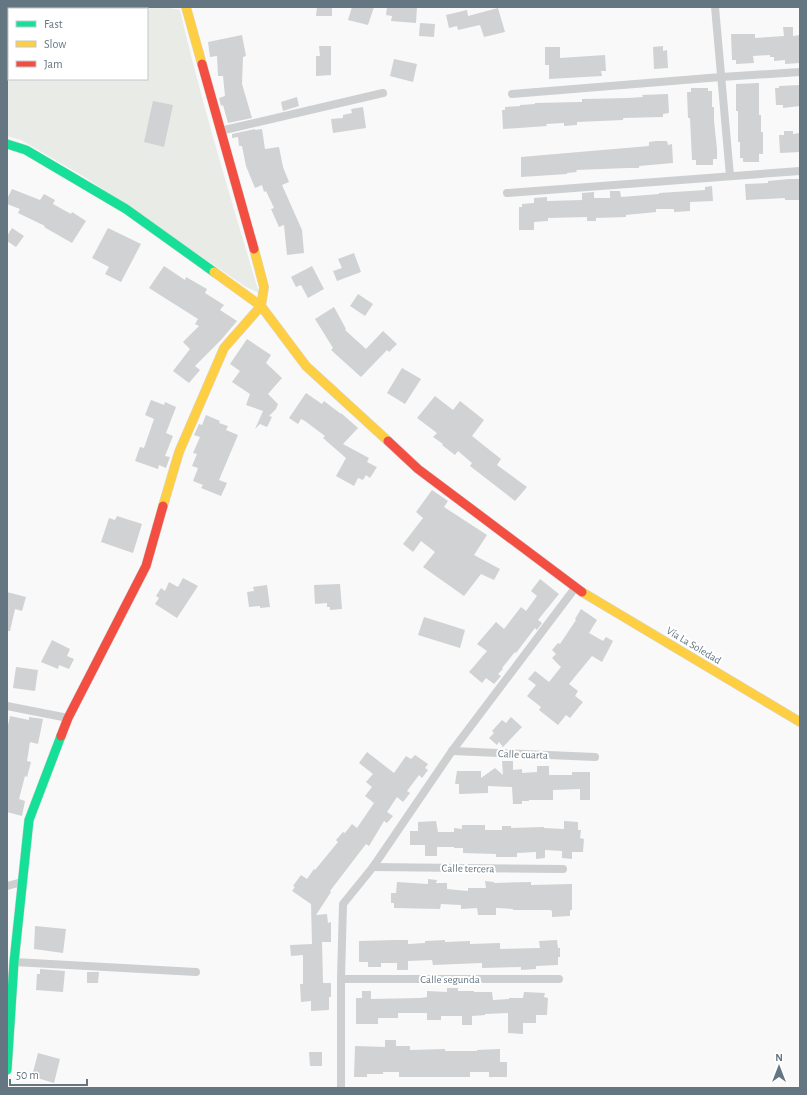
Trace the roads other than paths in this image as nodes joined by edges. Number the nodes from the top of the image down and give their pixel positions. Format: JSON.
{"nodes":[{"id":1,"x":186,"y":7,"type":"edge"},
{"id":2,"x":715,"y":7,"type":"edge"},
{"id":3,"x":800,"y":72,"type":"edge"},
{"id":4,"x":721,"y":77,"type":"junction"},
{"id":5,"x":383,"y":93,"type":"dead end"},
{"id":6,"x":512,"y":94,"type":"dead end"},
{"id":7,"x":220,"y":131,"type":"junction"},
{"id":8,"x":7,"y":144,"type":"edge"},
{"id":9,"x":800,"y":171,"type":"edge"},
{"id":10,"x":730,"y":176,"type":"junction"},
{"id":11,"x":507,"y":193,"type":"dead end"},
{"id":12,"x":261,"y":306,"type":"junction"},
{"id":13,"x":575,"y":588,"type":"junction"},
{"id":14,"x":7,"y":706,"type":"edge"},
{"id":15,"x":68,"y":718,"type":"junction"},
{"id":16,"x":800,"y":722,"type":"edge"},
{"id":17,"x":452,"y":751,"type":"junction"},
{"id":18,"x":595,"y":757,"type":"dead end"},
{"id":19,"x":373,"y":867,"type":"junction"},
{"id":20,"x":563,"y":869,"type":"dead end"},
{"id":21,"x":22,"y":882,"type":"junction"},
{"id":22,"x":7,"y":886,"type":"edge"},
{"id":23,"x":14,"y":962,"type":"junction"},
{"id":24,"x":196,"y":972,"type":"dead end"},
{"id":25,"x":341,"y":979,"type":"junction"},
{"id":26,"x":559,"y":979,"type":"dead end"},
{"id":27,"x":8,"y":1035,"type":"edge"},
{"id":28,"x":7,"y":1070,"type":"edge"},
{"id":29,"x":341,"y":1088,"type":"edge"}],
"edges":[{"from":1,"to":7,"type":"street"},
{"from":2,"to":4,"type":"street"},
{"from":3,"to":4,"type":"street"},
{"from":4,"to":6,"type":"street"},
{"from":4,"to":10,"type":"street"},
{"from":5,"to":7,"type":"street"},
{"from":7,"to":12,"type":"street"},
{"from":8,"to":12,"type":"street","name":"Vía La Soledad"},
{"from":9,"to":10,"type":"street"},
{"from":10,"to":11,"type":"street"},
{"from":12,"to":13,"type":"street","name":"Vía La Soledad"},
{"from":12,"to":15,"type":"street"},
{"from":13,"to":16,"type":"street","name":"Vía La Soledad"},
{"from":13,"to":17,"type":"street"},
{"from":14,"to":15,"type":"street"},
{"from":15,"to":21,"type":"street"},
{"from":17,"to":18,"type":"street","name":"Calle cuarta"},
{"from":17,"to":19,"type":"street"},
{"from":19,"to":20,"type":"street","name":"Calle tercera"},
{"from":19,"to":25,"type":"street"},
{"from":21,"to":22,"type":"street"},
{"from":21,"to":23,"type":"street"},
{"from":23,"to":24,"type":"street"},
{"from":23,"to":27,"type":"street"},
{"from":25,"to":26,"type":"street","name":"Calle segunda"},
{"from":25,"to":29,"type":"street"},
{"from":27,"to":28,"type":"street"}]}
